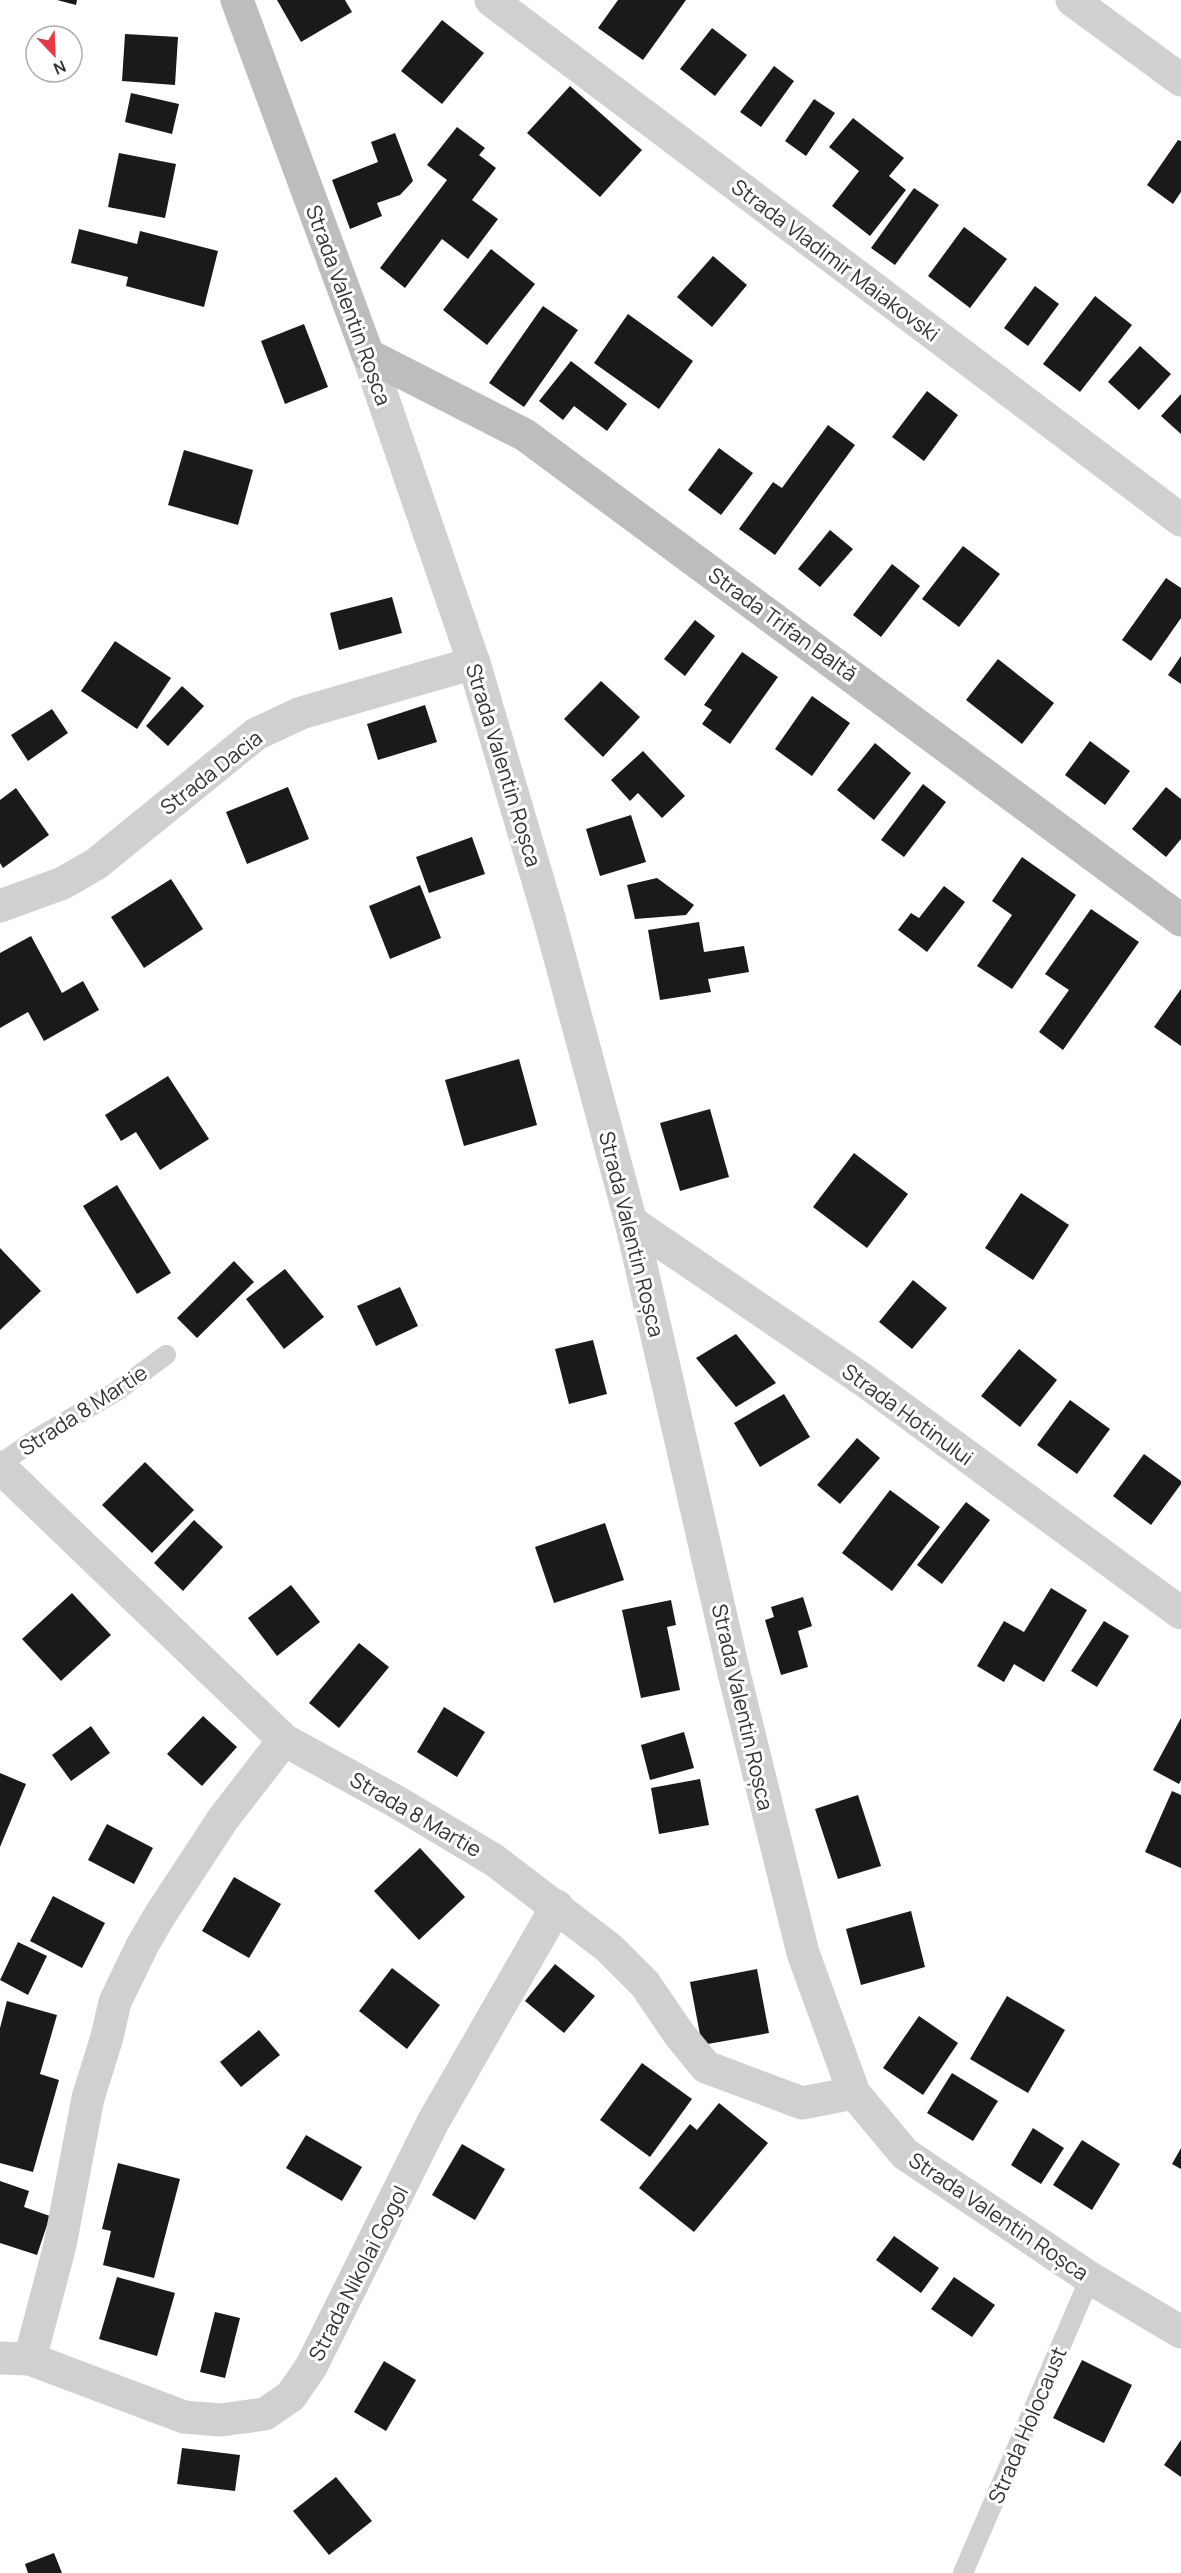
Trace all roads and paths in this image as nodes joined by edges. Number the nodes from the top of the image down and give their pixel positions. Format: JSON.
{"nodes":[{"id":1,"x":237,"y":0,"type":"edge"},
{"id":2,"x":491,"y":0,"type":"edge"},
{"id":3,"x":1072,"y":0,"type":"edge"},
{"id":4,"x":1181,"y":80,"type":"edge"},
{"id":5,"x":368,"y":355,"type":"junction"},
{"id":6,"x":1181,"y":520,"type":"edge"},
{"id":7,"x":474,"y":663,"type":"junction"},
{"id":8,"x":0,"y":906,"type":"edge"},
{"id":9,"x":1181,"y":920,"type":"edge"},
{"id":10,"x":631,"y":1222,"type":"junction"},
{"id":11,"x":166,"y":1355,"type":"dead end"},
{"id":12,"x":0,"y":1466,"type":"edge"},
{"id":13,"x":1181,"y":1613,"type":"edge"},
{"id":14,"x":284,"y":1740,"type":"junction"},
{"id":15,"x":557,"y":1906,"type":"junction"},
{"id":16,"x":854,"y":2093,"type":"junction"},
{"id":17,"x":1090,"y":2278,"type":"junction"},
{"id":18,"x":1181,"y":2332,"type":"edge"},
{"id":19,"x":15,"y":2358,"type":"edge"},
{"id":20,"x":963,"y":2573,"type":"edge"}],
"edges":[{"from":1,"to":5,"type":"main road","name":"Strada Valentin Roșca"},
{"from":2,"to":6,"type":"street","name":"Strada Vladimir Maiakovski"},
{"from":3,"to":4,"type":"street"},
{"from":5,"to":7,"type":"street","name":"Strada Valentin Roșca"},
{"from":5,"to":9,"type":"main road","name":"Strada Trifan Baltă"},
{"from":7,"to":8,"type":"street","name":"Strada Dacia"},
{"from":7,"to":10,"type":"street","name":"Strada Valentin Roșca"},
{"from":10,"to":13,"type":"street","name":"Strada Hotinului"},
{"from":10,"to":16,"type":"street","name":"Strada Valentin Roșca"},
{"from":11,"to":12,"type":"lane","name":"Strada 8 Martie"},
{"from":12,"to":14,"type":"street","name":"Strada 8 Martie"},
{"from":14,"to":15,"type":"street","name":"Strada 8 Martie"},
{"from":14,"to":19,"type":"street","name":"Strada Nikolai Gogol"},
{"from":15,"to":16,"type":"street","name":"Strada 8 Martie"},
{"from":15,"to":19,"type":"street","name":"Strada Nikolai Gogol"},
{"from":16,"to":17,"type":"street","name":"Strada Valentin Roșca"},
{"from":17,"to":18,"type":"street","name":"Strada Valentin Roșca"},
{"from":17,"to":20,"type":"lane","name":"Strada Holocaust"}]}
